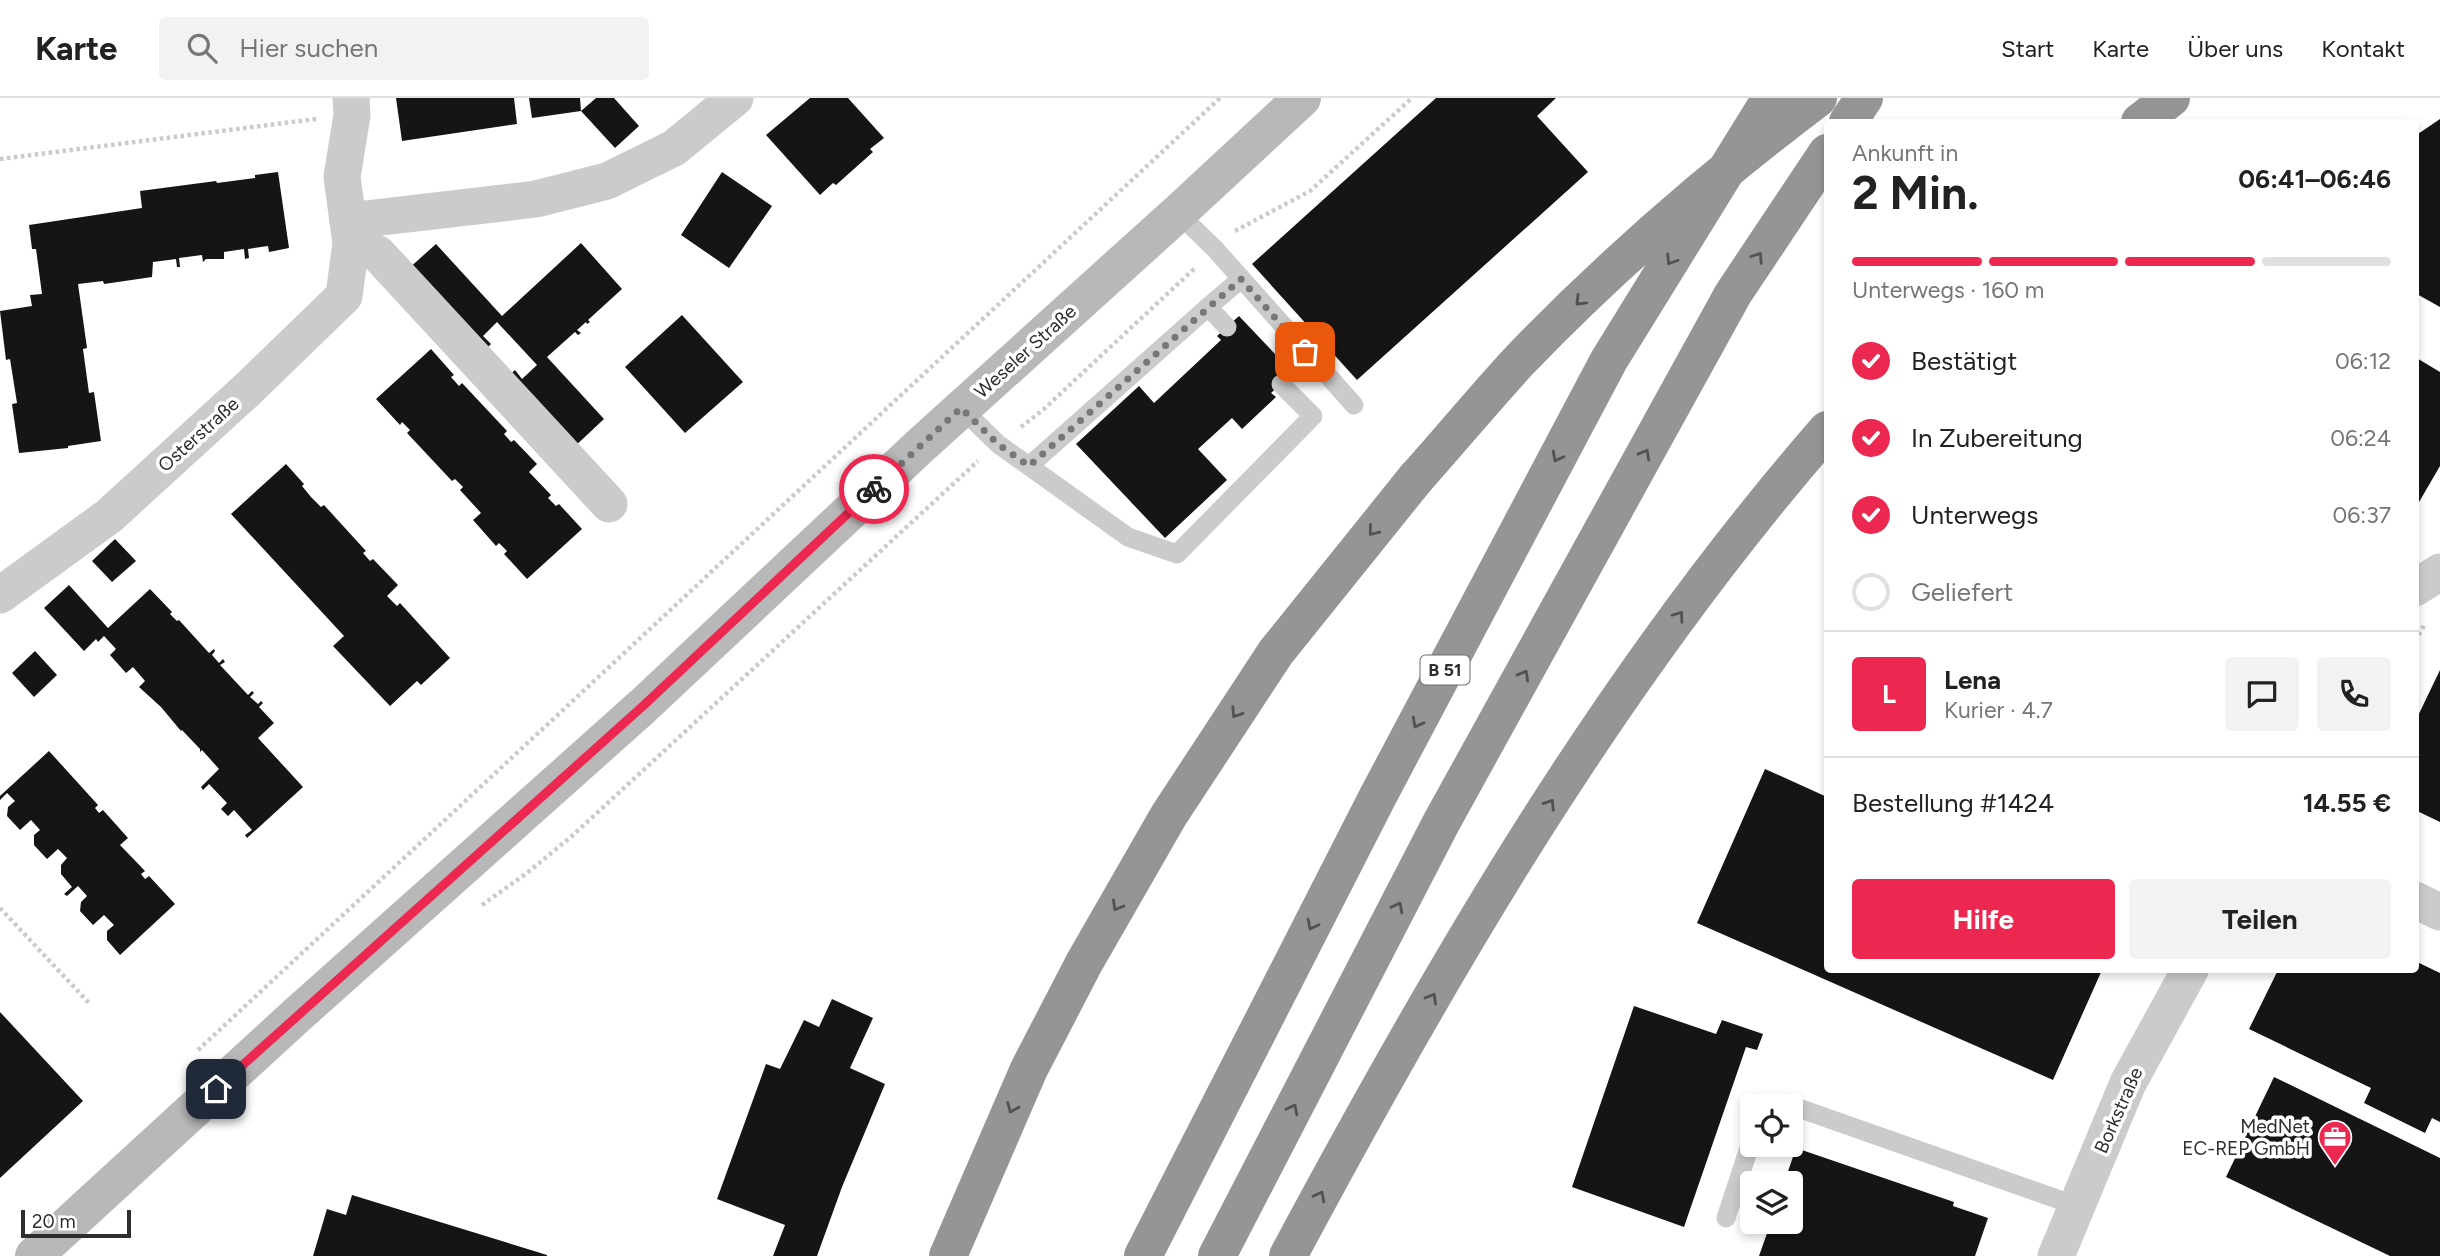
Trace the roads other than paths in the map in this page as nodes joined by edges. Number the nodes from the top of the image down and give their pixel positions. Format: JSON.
{"nodes":[{"id":1,"x":735,"y":98,"type":"edge"},
{"id":2,"x":1302,"y":98,"type":"edge"},
{"id":3,"x":1771,"y":98,"type":"edge"},
{"id":4,"x":1818,"y":98,"type":"edge"},
{"id":5,"x":1864,"y":98,"type":"edge"},
{"id":6,"x":2171,"y":98,"type":"edge"},
{"id":7,"x":351,"y":107,"type":"edge"},
{"id":8,"x":1850,"y":119,"type":"edge"},
{"id":9,"x":2144,"y":119,"type":"edge"},
{"id":10,"x":1824,"y":158,"type":"edge"},
{"id":11,"x":1178,"y":213,"type":"junction"},
{"id":12,"x":350,"y":232,"type":"junction"},
{"id":13,"x":1241,"y":279,"type":"junction"},
{"id":14,"x":1208,"y":307,"type":"junction"},
{"id":15,"x":1227,"y":327,"type":"dead end"},
{"id":16,"x":1281,"y":384,"type":"dead end"},
{"id":17,"x":1354,"y":405,"type":"dead end"},
{"id":18,"x":961,"y":408,"type":"junction"},
{"id":19,"x":1824,"y":433,"type":"edge"},
{"id":20,"x":1029,"y":466,"type":"junction"},
{"id":21,"x":609,"y":504,"type":"dead end"},
{"id":22,"x":2440,"y":572,"type":"edge"},
{"id":23,"x":2419,"y":585,"type":"edge"},
{"id":24,"x":0,"y":595,"type":"edge"},
{"id":25,"x":2419,"y":902,"type":"edge"},
{"id":26,"x":2440,"y":912,"type":"edge"},
{"id":27,"x":2188,"y":973,"type":"edge"},
{"id":28,"x":1803,"y":1110,"type":"edge"},
{"id":29,"x":1746,"y":1157,"type":"edge"},
{"id":30,"x":2077,"y":1206,"type":"junction"},
{"id":31,"x":1726,"y":1218,"type":"dead end"},
{"id":32,"x":34,"y":1256,"type":"edge"},
{"id":33,"x":948,"y":1256,"type":"edge"},
{"id":34,"x":1143,"y":1256,"type":"edge"},
{"id":35,"x":1217,"y":1256,"type":"edge"},
{"id":36,"x":1288,"y":1256,"type":"edge"},
{"id":37,"x":2056,"y":1256,"type":"edge"}],
"edges":[{"from":1,"to":12,"type":"street"},
{"from":2,"to":11,"type":"main road","name":"Weseler Straße"},
{"from":3,"to":34,"type":"highway","number":"B 51","one_way":true},
{"from":4,"to":33,"type":"highway","one_way":true,"bridge":true},
{"from":5,"to":8,"type":"highway"},
{"from":6,"to":9,"type":"highway"},
{"from":7,"to":12,"type":"street","name":"Osterstraße"},
{"from":35,"to":10,"type":"highway","one_way":true},
{"from":11,"to":13,"type":"lane"},
{"from":11,"to":18,"type":"main road","name":"Weseler Straße"},
{"from":12,"to":21,"type":"street"},
{"from":12,"to":24,"type":"street","name":"Osterstraße"},
{"from":13,"to":14,"type":"lane"},
{"from":13,"to":17,"type":"lane"},
{"from":14,"to":15,"type":"lane"},
{"from":14,"to":20,"type":"lane"},
{"from":16,"to":20,"type":"lane"},
{"from":18,"to":20,"type":"lane"},
{"from":18,"to":32,"type":"main road","name":"Weseler Straße"},
{"from":36,"to":19,"type":"highway","one_way":true},
{"from":22,"to":23,"type":"street"},
{"from":25,"to":26,"type":"street"},
{"from":27,"to":30,"type":"street","name":"Borkstraße"},
{"from":28,"to":30,"type":"lane"},
{"from":29,"to":31,"type":"lane"},
{"from":30,"to":37,"type":"street","name":"Borkstraße"}]}
